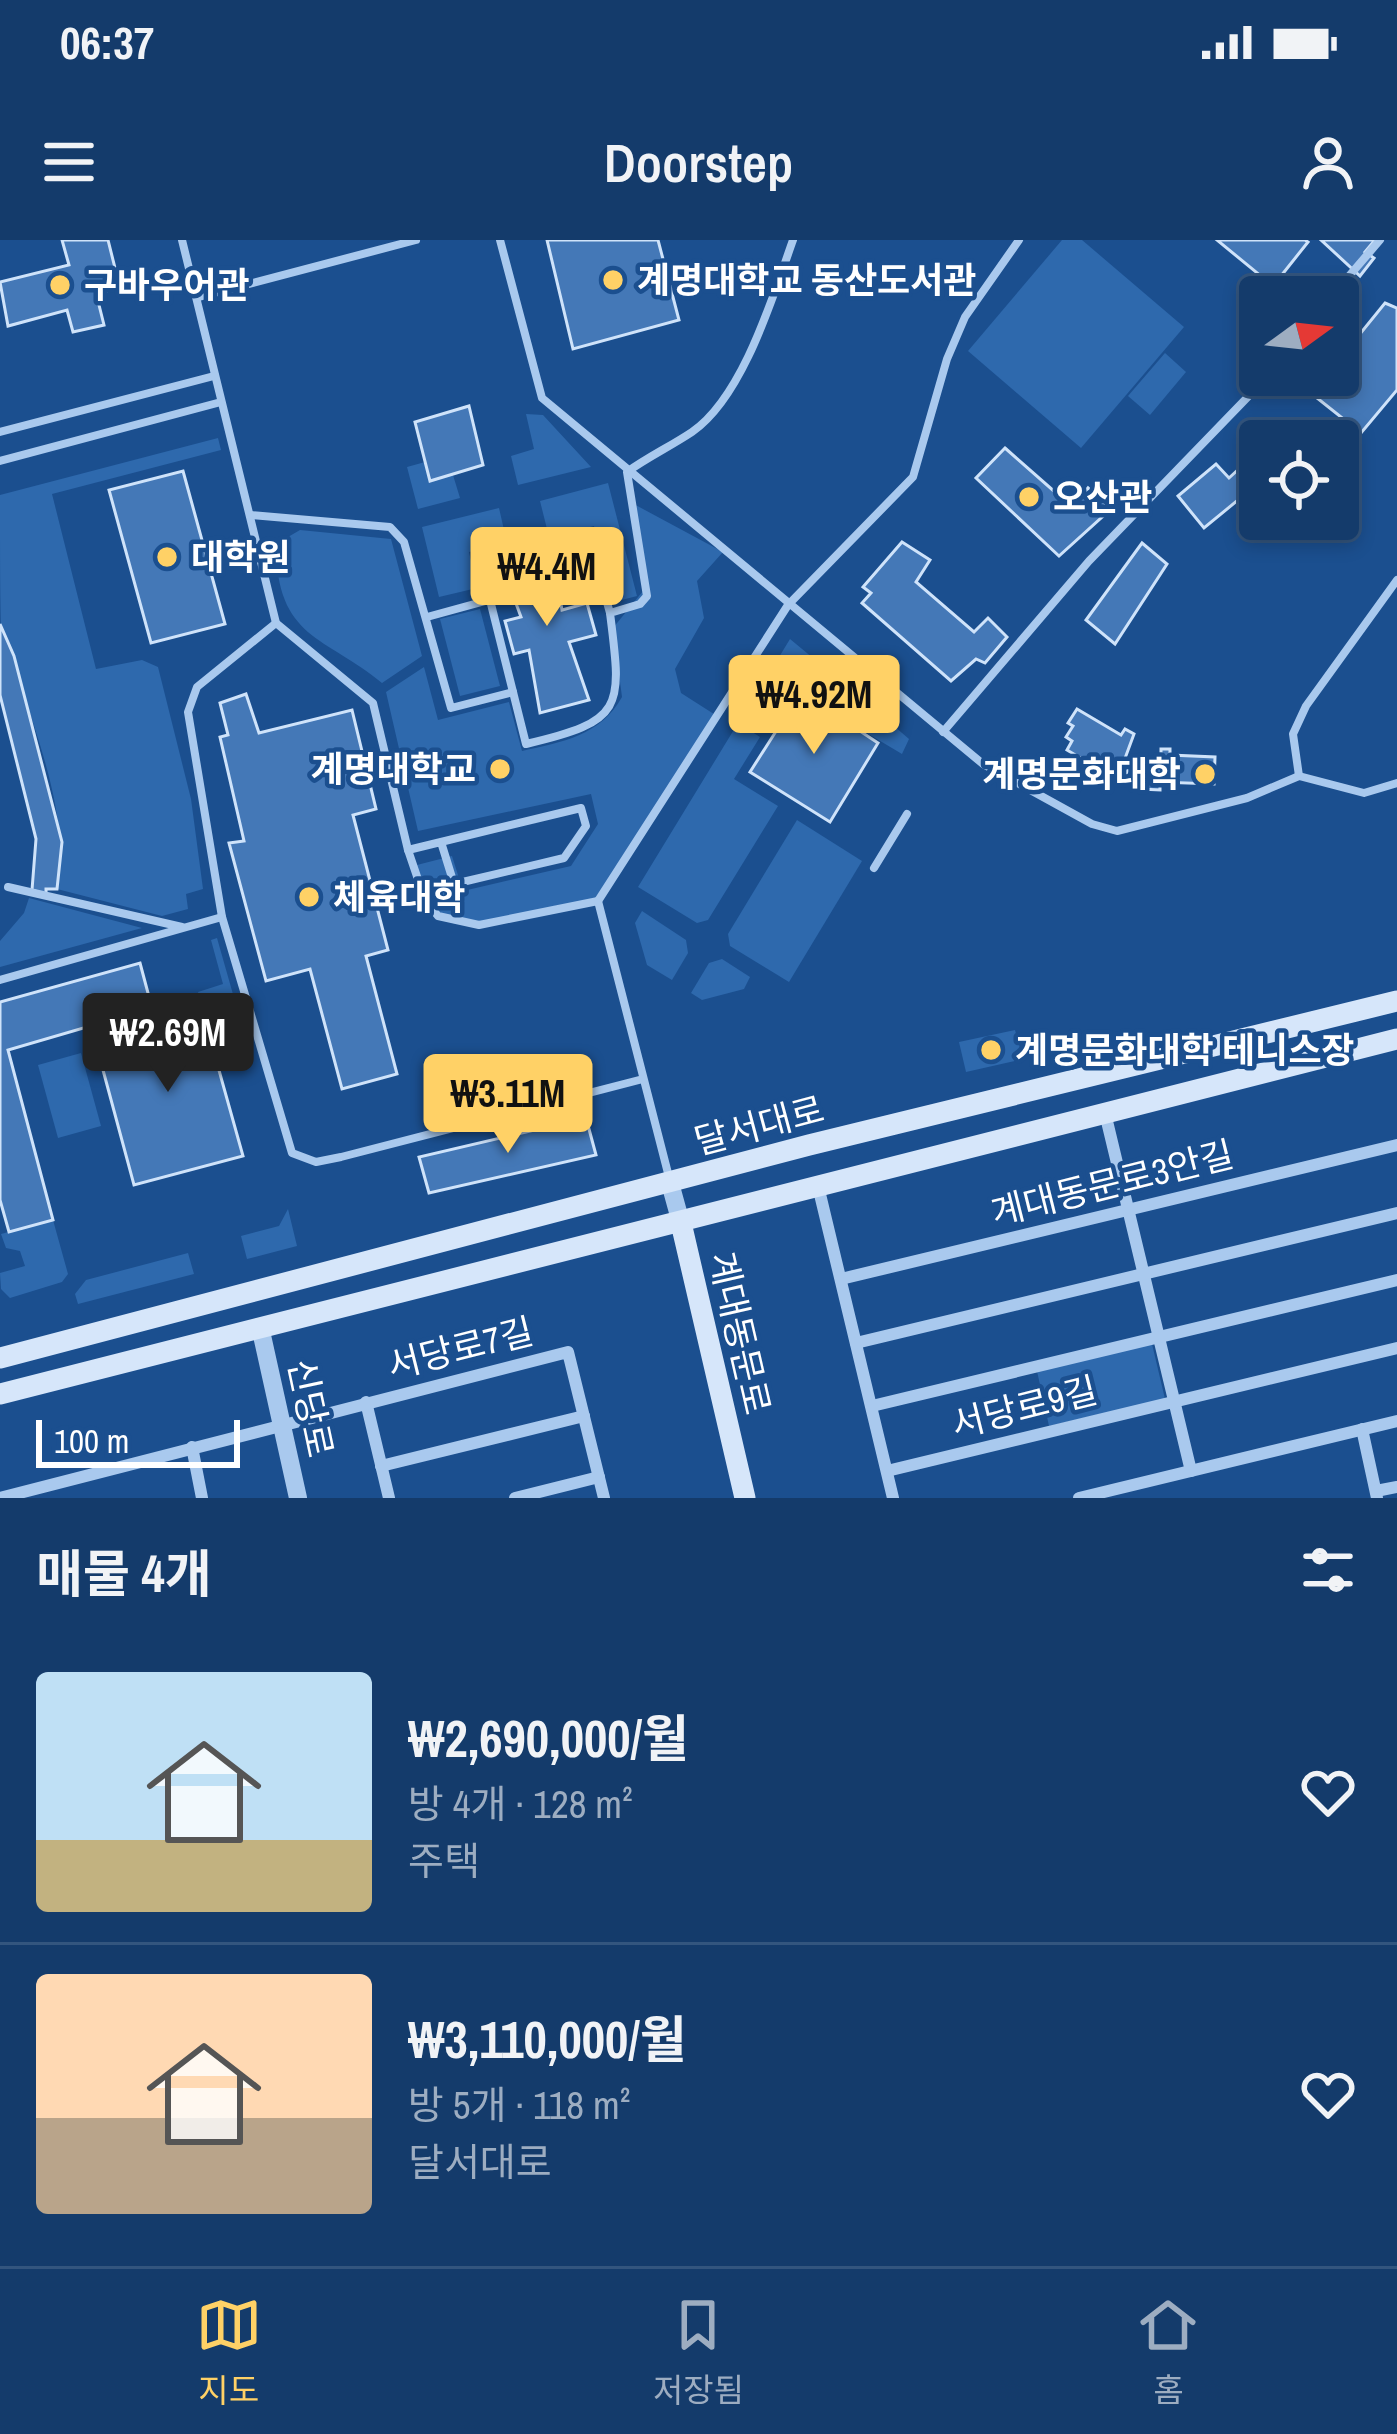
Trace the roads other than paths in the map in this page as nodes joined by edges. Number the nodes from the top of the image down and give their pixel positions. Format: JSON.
{"nodes":[{"id":1,"x":182,"y":240,"type":"edge"},
{"id":2,"x":416,"y":240,"type":"edge"},
{"id":3,"x":500,"y":240,"type":"edge"},
{"id":4,"x":794,"y":240,"type":"edge"},
{"id":5,"x":1019,"y":240,"type":"edge"},
{"id":6,"x":1379,"y":240,"type":"edge"},
{"id":7,"x":1349,"y":276,"type":"edge"},
{"id":8,"x":199,"y":297,"type":"junction"},
{"id":9,"x":214,"y":376,"type":"junction"},
{"id":10,"x":1249,"y":396,"type":"edge"},
{"id":11,"x":221,"y":402,"type":"junction"},
{"id":12,"x":0,"y":432,"type":"edge"},
{"id":13,"x":0,"y":460,"type":"edge"},
{"id":14,"x":627,"y":472,"type":"junction"},
{"id":15,"x":250,"y":515,"type":"junction"},
{"id":16,"x":562,"y":536,"type":"dead end"},
{"id":17,"x":481,"y":564,"type":"dead end"},
{"id":18,"x":1397,"y":580,"type":"edge"},
{"id":19,"x":490,"y":600,"type":"junction"},
{"id":20,"x":788,"y":605,"type":"junction"},
{"id":21,"x":610,"y":613,"type":"junction"},
{"id":22,"x":427,"y":616,"type":"junction"},
{"id":23,"x":276,"y":622,"type":"junction"},
{"id":24,"x":513,"y":692,"type":"junction"},
{"id":25,"x":942,"y":733,"type":"junction"},
{"id":26,"x":1299,"y":776,"type":"junction"},
{"id":27,"x":1397,"y":783,"type":"edge"},
{"id":28,"x":907,"y":814,"type":"dead end"},
{"id":29,"x":441,"y":842,"type":"junction"},
{"id":30,"x":408,"y":850,"type":"junction"},
{"id":31,"x":874,"y":868,"type":"dead end"},
{"id":32,"x":8,"y":886,"type":"dead end"},
{"id":33,"x":598,"y":901,"type":"junction"},
{"id":34,"x":222,"y":917,"type":"junction"},
{"id":35,"x":188,"y":928,"type":"junction"},
{"id":36,"x":0,"y":980,"type":"edge"},
{"id":37,"x":1397,"y":1001,"type":"edge"},
{"id":38,"x":1397,"y":1039,"type":"edge"},
{"id":39,"x":644,"y":1079,"type":"junction"},
{"id":40,"x":1105,"y":1113,"type":"junction"},
{"id":41,"x":1397,"y":1145,"type":"edge"},
{"id":42,"x":670,"y":1183,"type":"junction"},
{"id":43,"x":818,"y":1186,"type":"junction"},
{"id":44,"x":1129,"y":1210,"type":"junction"},
{"id":45,"x":1397,"y":1213,"type":"edge"},
{"id":46,"x":681,"y":1223,"type":"junction"},
{"id":47,"x":1144,"y":1274,"type":"junction"},
{"id":48,"x":841,"y":1279,"type":"junction"},
{"id":49,"x":1397,"y":1280,"type":"edge"},
{"id":50,"x":261,"y":1331,"type":"junction"},
{"id":51,"x":1160,"y":1337,"type":"junction"},
{"id":52,"x":856,"y":1343,"type":"junction"},
{"id":53,"x":1397,"y":1348,"type":"edge"},
{"id":54,"x":0,"y":1358,"type":"edge"},
{"id":55,"x":0,"y":1394,"type":"edge"},
{"id":56,"x":1175,"y":1401,"type":"junction"},
{"id":57,"x":365,"y":1402,"type":"junction"},
{"id":58,"x":872,"y":1406,"type":"junction"},
{"id":59,"x":584,"y":1416,"type":"junction"},
{"id":60,"x":1397,"y":1420,"type":"edge"},
{"id":61,"x":280,"y":1423,"type":"junction"},
{"id":62,"x":1362,"y":1429,"type":"junction"},
{"id":63,"x":192,"y":1447,"type":"junction"},
{"id":64,"x":381,"y":1466,"type":"junction"},
{"id":65,"x":887,"y":1471,"type":"junction"},
{"id":66,"x":1191,"y":1471,"type":"junction"},
{"id":67,"x":599,"y":1478,"type":"junction"},
{"id":68,"x":64,"y":1481,"type":"junction"},
{"id":69,"x":1397,"y":1487,"type":"edge"},
{"id":70,"x":1377,"y":1494,"type":"edge"},
{"id":71,"x":1087,"y":1497,"type":"edge"},
{"id":72,"x":0,"y":1498,"type":"edge"},
{"id":73,"x":68,"y":1498,"type":"edge"},
{"id":74,"x":202,"y":1498,"type":"edge"},
{"id":75,"x":298,"y":1498,"type":"edge"},
{"id":76,"x":389,"y":1498,"type":"edge"},
{"id":77,"x":515,"y":1498,"type":"edge"},
{"id":78,"x":604,"y":1498,"type":"edge"},
{"id":79,"x":745,"y":1498,"type":"edge"},
{"id":80,"x":893,"y":1498,"type":"edge"}],
"edges":[{"from":1,"to":8,"type":"lane"},
{"from":2,"to":8,"type":"lane"},
{"from":3,"to":14,"type":"lane"},
{"from":4,"to":14,"type":"lane"},
{"from":5,"to":20,"type":"lane"},
{"from":6,"to":7,"type":"lane"},
{"from":8,"to":9,"type":"lane"},
{"from":9,"to":11,"type":"lane"},
{"from":9,"to":12,"type":"lane"},
{"from":10,"to":25,"type":"lane"},
{"from":11,"to":13,"type":"lane"},
{"from":11,"to":15,"type":"lane"},
{"from":14,"to":20,"type":"lane"},
{"from":14,"to":21,"type":"lane"},
{"from":15,"to":22,"type":"lane"},
{"from":15,"to":23,"type":"lane"},
{"from":16,"to":21,"type":"lane"},
{"from":17,"to":19,"type":"lane"},
{"from":18,"to":26,"type":"lane"},
{"from":19,"to":22,"type":"lane"},
{"from":19,"to":24,"type":"lane"},
{"from":20,"to":25,"type":"lane"},
{"from":20,"to":33,"type":"lane"},
{"from":21,"to":24,"type":"lane"},
{"from":22,"to":24,"type":"lane"},
{"from":23,"to":30,"type":"lane"},
{"from":23,"to":34,"type":"lane"},
{"from":25,"to":26,"type":"lane"},
{"from":26,"to":27,"type":"lane"},
{"from":28,"to":31,"type":"lane"},
{"from":29,"to":29,"type":"lane"},
{"from":29,"to":30,"type":"lane"},
{"from":30,"to":33,"type":"lane"},
{"from":32,"to":35,"type":"lane"},
{"from":33,"to":39,"type":"lane"},
{"from":34,"to":35,"type":"lane"},
{"from":34,"to":39,"type":"lane"},
{"from":35,"to":36,"type":"lane"},
{"from":37,"to":42,"type":"main road","name":"달서대로"},
{"from":38,"to":40,"type":"main road","name":"달서대로"},
{"from":39,"to":42,"type":"lane"},
{"from":40,"to":43,"type":"main road","name":"달서대로"},
{"from":40,"to":44,"type":"street"},
{"from":41,"to":44,"type":"street","name":"계대동문로3안길"},
{"from":42,"to":46,"type":"street","name":"계대동문로"},
{"from":42,"to":54,"type":"main road","name":"달서대로"},
{"from":43,"to":46,"type":"main road","name":"달서대로"},
{"from":43,"to":48,"type":"street"},
{"from":44,"to":47,"type":"street"},
{"from":44,"to":48,"type":"street","name":"계대동문로3안길"},
{"from":45,"to":47,"type":"street"},
{"from":46,"to":50,"type":"main road","name":"달서대로"},
{"from":46,"to":79,"type":"main road","name":"계대동문로"},
{"from":47,"to":51,"type":"street"},
{"from":47,"to":52,"type":"street"},
{"from":48,"to":52,"type":"street"},
{"from":49,"to":51,"type":"street"},
{"from":50,"to":55,"type":"main road","name":"달서대로"},
{"from":50,"to":61,"type":"street","name":"신당로"},
{"from":51,"to":56,"type":"street"},
{"from":51,"to":58,"type":"street","name":"서당로9길"},
{"from":52,"to":58,"type":"street"},
{"from":53,"to":56,"type":"street"},
{"from":56,"to":65,"type":"street","name":"서당로9길"},
{"from":56,"to":66,"type":"street"},
{"from":57,"to":59,"type":"street","name":"서당로7길"},
{"from":57,"to":61,"type":"street"},
{"from":57,"to":64,"type":"street","name":"서당로7길"},
{"from":58,"to":65,"type":"street"},
{"from":59,"to":64,"type":"street"},
{"from":59,"to":67,"type":"street","name":"서당로7길"},
{"from":60,"to":62,"type":"street"},
{"from":61,"to":63,"type":"street"},
{"from":61,"to":75,"type":"street","name":"신당로"},
{"from":62,"to":66,"type":"street"},
{"from":62,"to":70,"type":"street"},
{"from":63,"to":68,"type":"street"},
{"from":63,"to":74,"type":"street"},
{"from":64,"to":76,"type":"street","name":"서당로7길"},
{"from":65,"to":80,"type":"street"},
{"from":66,"to":71,"type":"street"},
{"from":67,"to":77,"type":"street"},
{"from":67,"to":78,"type":"street","name":"서당로7길"},
{"from":68,"to":72,"type":"street"},
{"from":68,"to":73,"type":"street"},
{"from":69,"to":70,"type":"street"}]}
